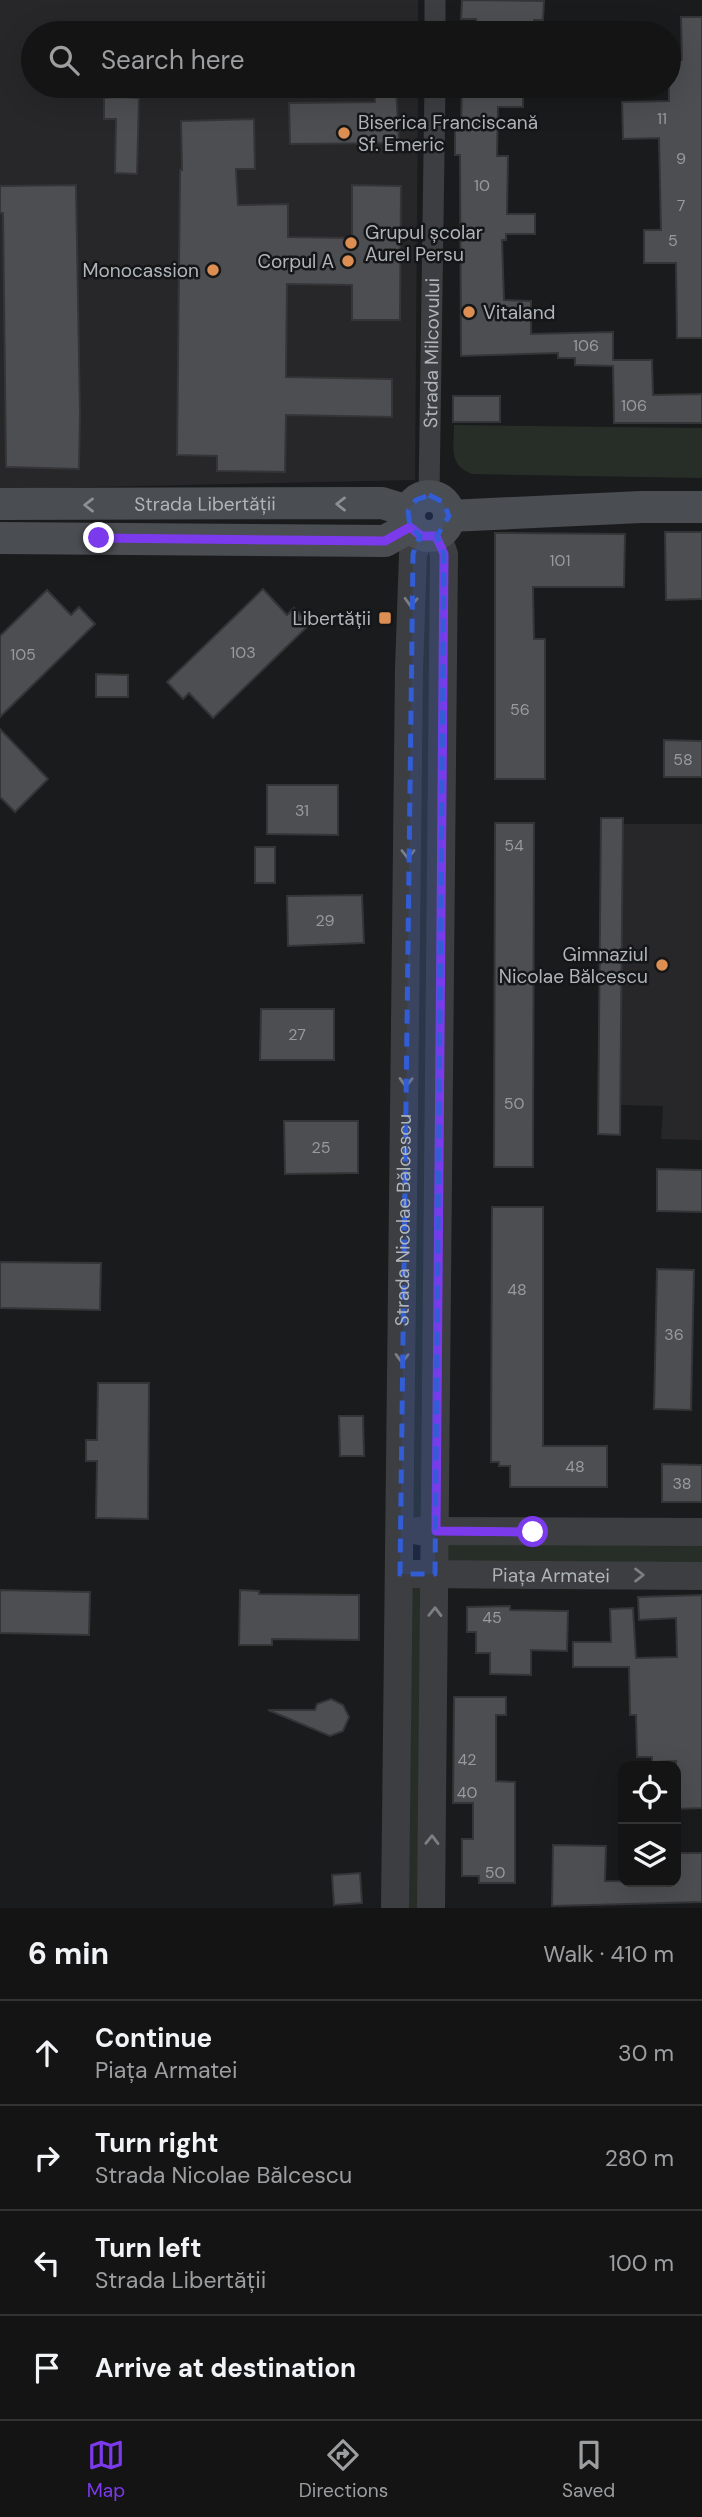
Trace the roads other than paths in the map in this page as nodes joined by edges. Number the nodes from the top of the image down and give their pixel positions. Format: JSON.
{"nodes":[{"id":1,"x":435,"y":0,"type":"edge"},
{"id":2,"x":435,"y":21,"type":"edge"},
{"id":3,"x":435,"y":98,"type":"edge"},
{"id":4,"x":0,"y":504,"type":"edge"},
{"id":5,"x":702,"y":507,"type":"edge"},
{"id":6,"x":426,"y":520,"type":"junction"},
{"id":7,"x":0,"y":538,"type":"edge"},
{"id":8,"x":408,"y":802,"type":"junction"},
{"id":9,"x":441,"y":802,"type":"junction"},
{"id":10,"x":400,"y":1531,"type":"junction"},
{"id":11,"x":436,"y":1531,"type":"junction"},
{"id":12,"x":702,"y":1532,"type":"edge"},
{"id":13,"x":400,"y":1573,"type":"junction"},
{"id":14,"x":435,"y":1574,"type":"junction"},
{"id":15,"x":702,"y":1576,"type":"edge"},
{"id":16,"x":396,"y":1908,"type":"edge"},
{"id":17,"x":431,"y":1908,"type":"edge"}],
"edges":[{"from":1,"to":2,"type":"street"},
{"from":3,"to":6,"type":"street","name":"Strada Milcovului"},
{"from":6,"to":4,"type":"main road","name":"Strada Libertății","one_way":true},
{"from":5,"to":6,"type":"main road","name":"Strada Libertății"},
{"from":6,"to":7,"type":"main road","name":"Strada Libertății"},
{"from":6,"to":8,"type":"street","name":"Strada Nicolae Bălcescu","one_way":true},
{"from":6,"to":9,"type":"street","name":"Strada Nicolae Bălcescu"},
{"from":8,"to":9,"type":"street"},
{"from":8,"to":10,"type":"street","name":"Strada Nicolae Bălcescu","one_way":true},
{"from":9,"to":11,"type":"street","name":"Strada Nicolae Bălcescu"},
{"from":10,"to":11,"type":"street"},
{"from":10,"to":13,"type":"street","name":"Strada Nicolae Bălcescu"},
{"from":11,"to":12,"type":"street"},
{"from":11,"to":14,"type":"street","name":"Strada Nicolae Bălcescu"},
{"from":13,"to":14,"type":"street","name":"Piața Armatei"},
{"from":13,"to":16,"type":"street","name":"Strada Nicolae Bălcescu"},
{"from":14,"to":15,"type":"street","name":"Piața Armatei","one_way":true},
{"from":17,"to":14,"type":"street","name":"Strada Nicolae Bălcescu","one_way":true}]}
